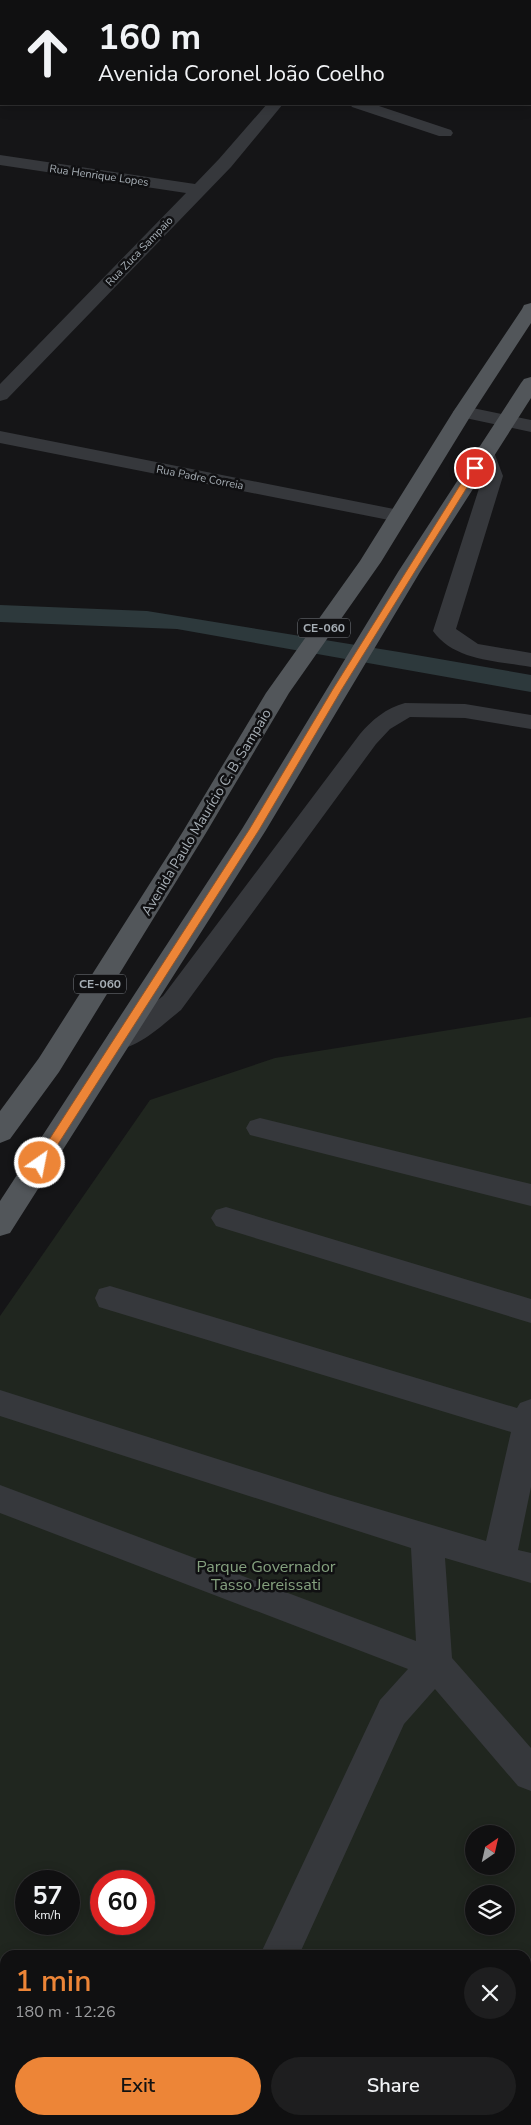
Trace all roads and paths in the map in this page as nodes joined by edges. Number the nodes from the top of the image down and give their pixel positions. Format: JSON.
{"nodes":[{"id":1,"x":262,"y":105,"type":"edge"},
{"id":2,"x":274,"y":105,"type":"edge"},
{"id":3,"x":361,"y":105,"type":"edge"},
{"id":4,"x":445,"y":133,"type":"dead end"},
{"id":5,"x":0,"y":160,"type":"edge"},
{"id":6,"x":192,"y":189,"type":"junction"},
{"id":7,"x":531,"y":308,"type":"edge"},
{"id":8,"x":13,"y":372,"type":"edge"},
{"id":9,"x":531,"y":383,"type":"edge"},
{"id":10,"x":0,"y":395,"type":"edge"},
{"id":11,"x":463,"y":412,"type":"junction"},
{"id":12,"x":506,"y":420,"type":"junction"},
{"id":13,"x":531,"y":426,"type":"edge"},
{"id":14,"x":0,"y":437,"type":"edge"},
{"id":15,"x":486,"y":451,"type":"junction"},
{"id":16,"x":399,"y":516,"type":"junction"},
{"id":17,"x":531,"y":660,"type":"edge"},
{"id":18,"x":531,"y":722,"type":"edge"},
{"id":19,"x":120,"y":1040,"type":"junction"},
{"id":20,"x":260,"y":1128,"type":"dead end"},
{"id":21,"x":0,"y":1132,"type":"edge"},
{"id":22,"x":531,"y":1195,"type":"edge"},
{"id":23,"x":226,"y":1218,"type":"dead end"},
{"id":24,"x":0,"y":1225,"type":"edge"},
{"id":25,"x":110,"y":1298,"type":"dead end"},
{"id":26,"x":531,"y":1311,"type":"edge"},
{"id":27,"x":0,"y":1403,"type":"edge"},
{"id":28,"x":530,"y":1418,"type":"edge"},
{"id":29,"x":0,"y":1499,"type":"edge"},
{"id":30,"x":427,"y":1540,"type":"junction"},
{"id":31,"x":499,"y":1559,"type":"junction"},
{"id":32,"x":531,"y":1568,"type":"edge"},
{"id":33,"x":436,"y":1664,"type":"junction"},
{"id":34,"x":531,"y":1774,"type":"edge"},
{"id":35,"x":281,"y":1950,"type":"edge"}],
"edges":[{"from":1,"to":6,"type":"street","name":"Rua Zuca Sampaio"},
{"from":2,"to":6,"type":"street","name":"Rua Zuca Sampaio"},
{"from":3,"to":4,"type":"street"},
{"from":5,"to":6,"type":"street","name":"Rua Henrique Lopes"},
{"from":6,"to":8,"type":"street","name":"Rua Zuca Sampaio"},
{"from":7,"to":11,"type":"main road","number":"CE-060"},
{"from":8,"to":10,"type":"street","name":"Rua Zuca Sampaio"},
{"from":9,"to":12,"type":"main road","number":"CE-060"},
{"from":11,"to":12,"type":"street"},
{"from":11,"to":16,"type":"main road","name":"Avenida Paulo Maurício C. B. Sampaio","number":"CE-060"},
{"from":12,"to":13,"type":"street"},
{"from":12,"to":15,"type":"main road","number":"CE-060"},
{"from":14,"to":16,"type":"street","name":"Rua Padre Correia"},
{"from":15,"to":17,"type":"street"},
{"from":15,"to":19,"type":"main road","number":"CE-060"},
{"from":16,"to":21,"type":"main road","name":"Avenida Paulo Maurício C. B. Sampaio","number":"CE-060"},
{"from":18,"to":19,"type":"street"},
{"from":19,"to":24,"type":"main road","number":"CE-060"},
{"from":20,"to":22,"type":"street"},
{"from":23,"to":26,"type":"street"},
{"from":25,"to":28,"type":"street"},
{"from":27,"to":30,"type":"street"},
{"from":28,"to":31,"type":"street"},
{"from":29,"to":33,"type":"street"},
{"from":30,"to":31,"type":"street"},
{"from":30,"to":33,"type":"street"},
{"from":31,"to":32,"type":"street"},
{"from":33,"to":34,"type":"street"},
{"from":33,"to":35,"type":"street"}]}
